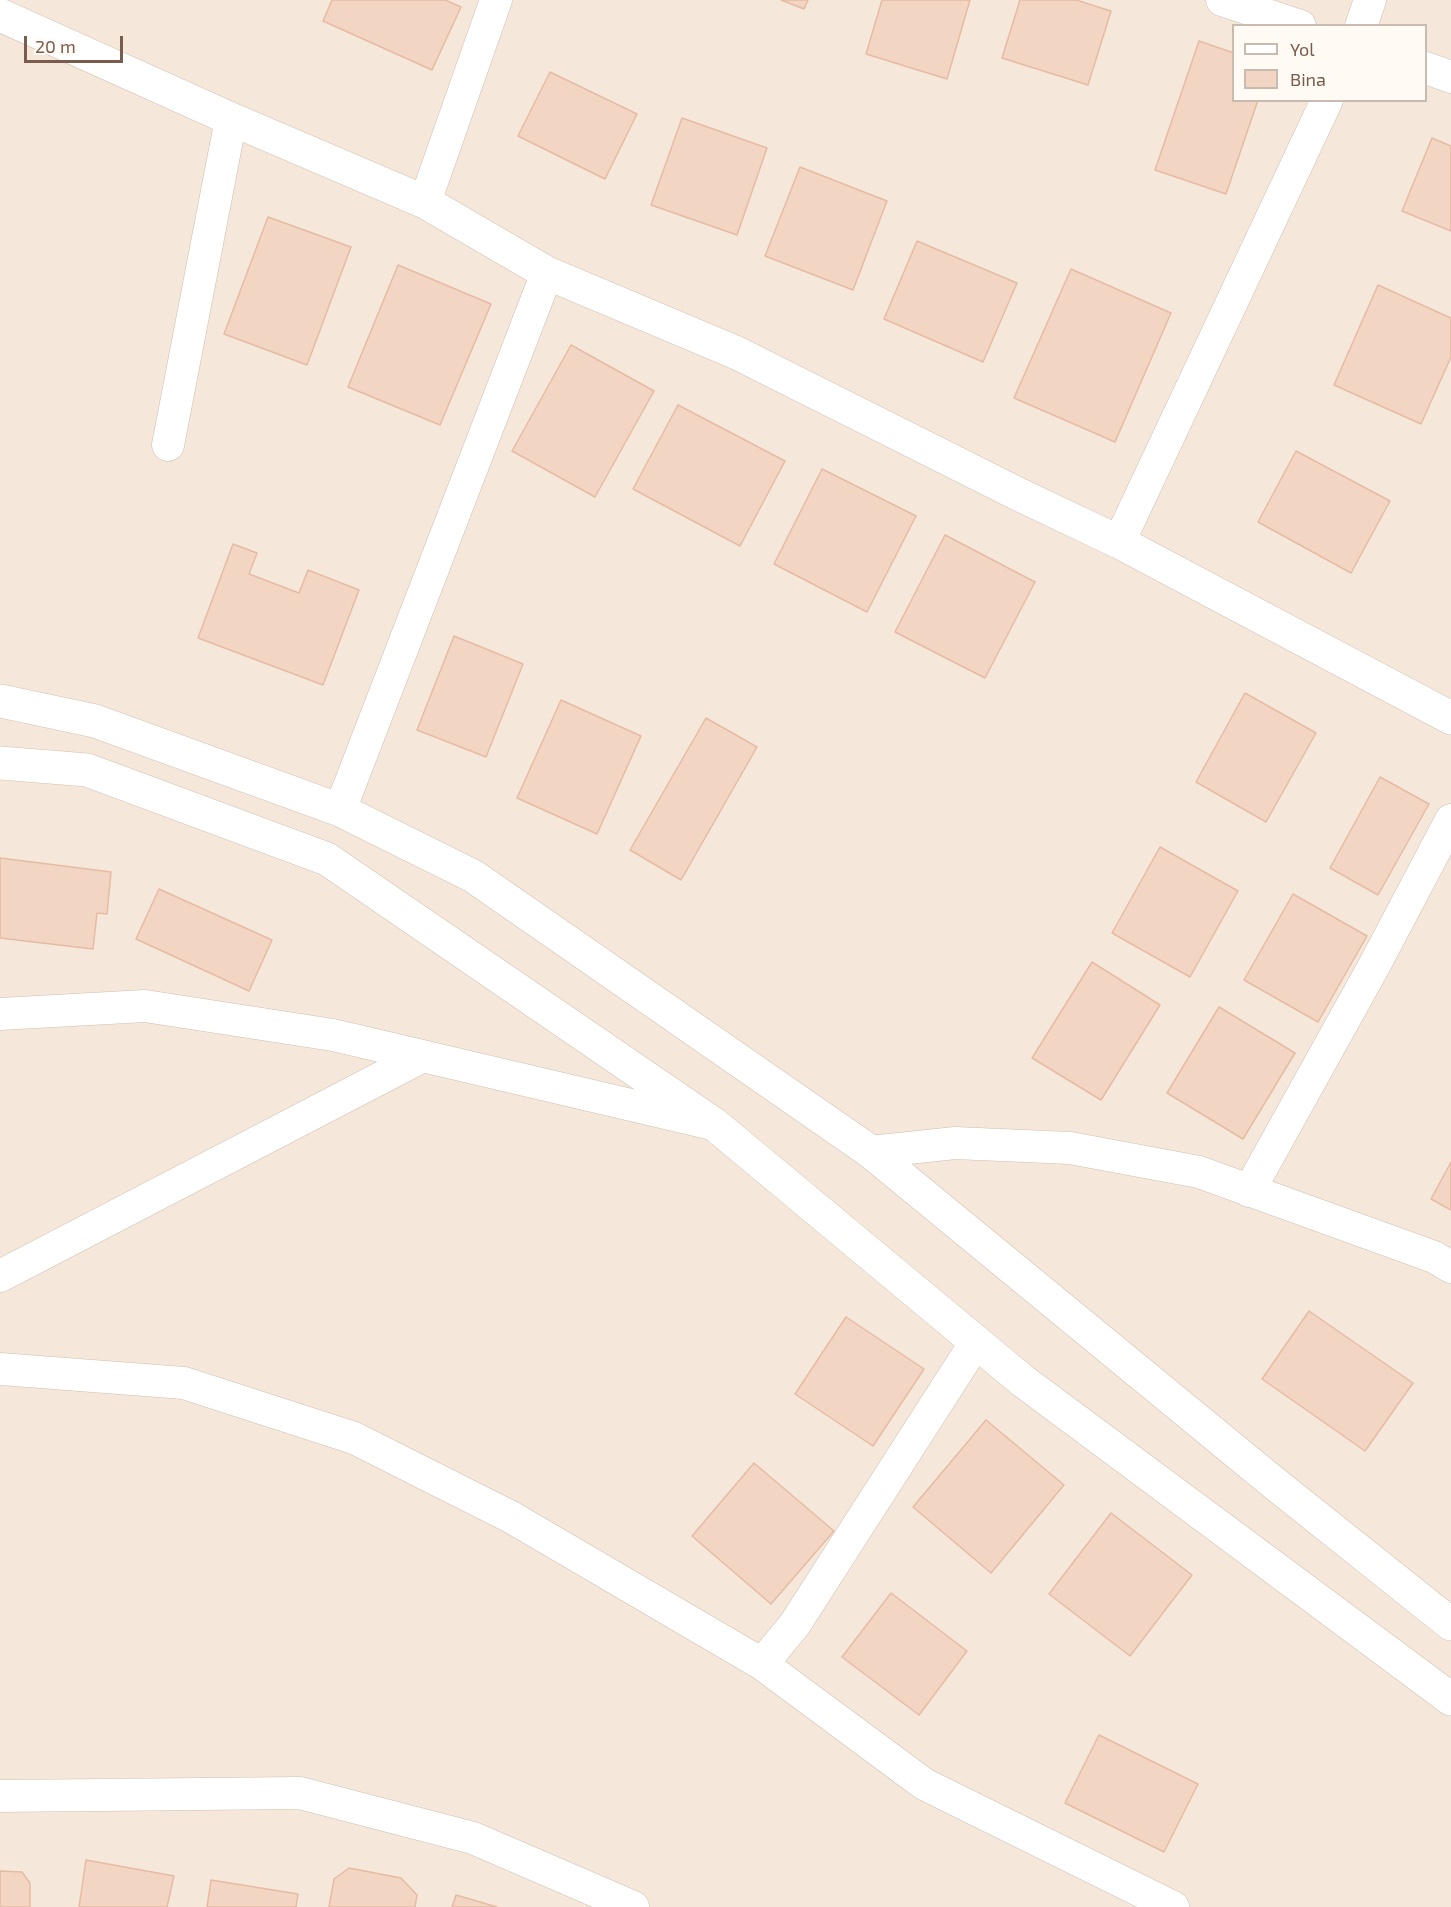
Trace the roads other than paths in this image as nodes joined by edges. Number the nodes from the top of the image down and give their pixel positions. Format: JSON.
{"nodes":[{"id":1,"x":496,"y":0,"type":"edge"},
{"id":2,"x":1222,"y":0,"type":"edge"},
{"id":3,"x":1370,"y":0,"type":"edge"},
{"id":4,"x":0,"y":15,"type":"edge"},
{"id":5,"x":1294,"y":24,"type":"edge"},
{"id":6,"x":1361,"y":24,"type":"edge"},
{"id":7,"x":1427,"y":69,"type":"edge"},
{"id":8,"x":1451,"y":77,"type":"edge"},
{"id":9,"x":1326,"y":102,"type":"edge"},
{"id":10,"x":231,"y":119,"type":"junction"},
{"id":11,"x":426,"y":202,"type":"junction"},
{"id":12,"x":547,"y":273,"type":"junction"},
{"id":13,"x":168,"y":445,"type":"dead end"},
{"id":14,"x":1119,"y":542,"type":"junction"},
{"id":15,"x":0,"y":701,"type":"edge"},
{"id":16,"x":1451,"y":718,"type":"edge"},
{"id":17,"x":0,"y":763,"type":"edge"},
{"id":18,"x":340,"y":810,"type":"junction"},
{"id":19,"x":1451,"y":820,"type":"edge"},
{"id":20,"x":0,"y":1014,"type":"edge"},
{"id":21,"x":423,"y":1056,"type":"junction"},
{"id":22,"x":714,"y":1124,"type":"junction"},
{"id":23,"x":871,"y":1152,"type":"junction"},
{"id":24,"x":1249,"y":1191,"type":"junction"},
{"id":25,"x":1451,"y":1267,"type":"edge"},
{"id":26,"x":0,"y":1276,"type":"edge"},
{"id":27,"x":976,"y":1342,"type":"junction"},
{"id":28,"x":0,"y":1369,"type":"edge"},
{"id":29,"x":1451,"y":1624,"type":"edge"},
{"id":30,"x":762,"y":1664,"type":"junction"},
{"id":31,"x":1451,"y":1700,"type":"edge"},
{"id":32,"x":0,"y":1796,"type":"edge"},
{"id":33,"x":633,"y":1907,"type":"edge"},
{"id":34,"x":1173,"y":1907,"type":"edge"}],
"edges":[{"from":1,"to":11,"type":"street"},
{"from":2,"to":5,"type":"street"},
{"from":3,"to":6,"type":"street"},
{"from":4,"to":10,"type":"main road"},
{"from":7,"to":8,"type":"street"},
{"from":9,"to":14,"type":"street"},
{"from":10,"to":11,"type":"main road"},
{"from":10,"to":13,"type":"street"},
{"from":11,"to":12,"type":"main road"},
{"from":12,"to":14,"type":"main road"},
{"from":12,"to":18,"type":"street"},
{"from":14,"to":16,"type":"main road"},
{"from":15,"to":18,"type":"main road"},
{"from":17,"to":22,"type":"main road"},
{"from":18,"to":23,"type":"main road"},
{"from":19,"to":24,"type":"street"},
{"from":20,"to":21,"type":"street"},
{"from":21,"to":22,"type":"street"},
{"from":21,"to":26,"type":"street"},
{"from":22,"to":27,"type":"main road"},
{"from":23,"to":24,"type":"street"},
{"from":23,"to":29,"type":"main road"},
{"from":24,"to":25,"type":"street"},
{"from":27,"to":30,"type":"street"},
{"from":27,"to":31,"type":"main road"},
{"from":28,"to":30,"type":"street"},
{"from":30,"to":34,"type":"street"},
{"from":32,"to":33,"type":"street"}]}
